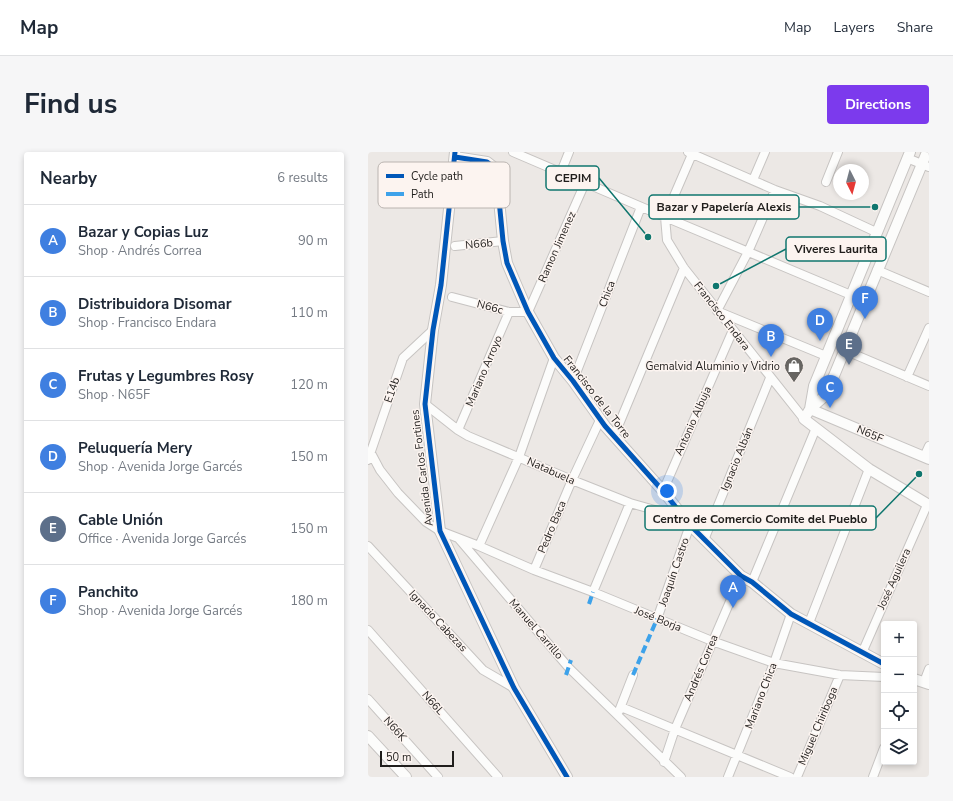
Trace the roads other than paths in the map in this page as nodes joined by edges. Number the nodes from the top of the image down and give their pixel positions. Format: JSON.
{"nodes":[{"id":1,"x":513,"y":152,"type":"edge"},
{"id":2,"x":569,"y":152,"type":"edge"},
{"id":3,"x":765,"y":152,"type":"edge"},
{"id":4,"x":838,"y":152,"type":"edge"},
{"id":5,"x":927,"y":152,"type":"edge"},
{"id":6,"x":690,"y":153,"type":"edge"},
{"id":7,"x":455,"y":155,"type":"edge"},
{"id":8,"x":909,"y":155,"type":"edge"},
{"id":9,"x":487,"y":162,"type":"edge"},
{"id":10,"x":925,"y":165,"type":"edge"},
{"id":11,"x":561,"y":172,"type":"junction"},
{"id":12,"x":753,"y":180,"type":"junction"},
{"id":13,"x":585,"y":182,"type":"junction"},
{"id":14,"x":826,"y":182,"type":"dead end"},
{"id":15,"x":775,"y":190,"type":"junction"},
{"id":16,"x":641,"y":207,"type":"junction"},
{"id":17,"x":449,"y":208,"type":"edge"},
{"id":18,"x":500,"y":208,"type":"edge"},
{"id":19,"x":665,"y":218,"type":"junction"},
{"id":20,"x":876,"y":232,"type":"junction"},
{"id":21,"x":503,"y":241,"type":"junction"},
{"id":22,"x":455,"y":246,"type":"dead end"},
{"id":23,"x":748,"y":252,"type":"junction"},
{"id":24,"x":684,"y":268,"type":"junction"},
{"id":25,"x":877,"y":270,"type":"junction"},
{"id":26,"x":929,"y":292,"type":"edge"},
{"id":27,"x":851,"y":295,"type":"junction"},
{"id":28,"x":452,"y":297,"type":"dead end"},
{"id":29,"x":717,"y":311,"type":"junction"},
{"id":30,"x":509,"y":312,"type":"junction"},
{"id":31,"x":528,"y":312,"type":"junction"},
{"id":32,"x":929,"y":328,"type":"edge"},
{"id":33,"x":433,"y":330,"type":"junction"},
{"id":34,"x":733,"y":330,"type":"junction"},
{"id":35,"x":844,"y":350,"type":"junction"},
{"id":36,"x":826,"y":356,"type":"junction"},
{"id":37,"x":554,"y":358,"type":"junction"},
{"id":38,"x":770,"y":378,"type":"junction"},
{"id":39,"x":907,"y":378,"type":"junction"},
{"id":40,"x":573,"y":381,"type":"junction"},
{"id":41,"x":929,"y":386,"type":"edge"},
{"id":42,"x":425,"y":404,"type":"junction"},
{"id":43,"x":810,"y":409,"type":"junction"},
{"id":44,"x":804,"y":419,"type":"junction"},
{"id":45,"x":600,"y":420,"type":"junction"},
{"id":46,"x":816,"y":428,"type":"junction"},
{"id":47,"x":458,"y":430,"type":"junction"},
{"id":48,"x":614,"y":436,"type":"junction"},
{"id":49,"x":929,"y":446,"type":"edge"},
{"id":50,"x":369,"y":456,"type":"edge"},
{"id":51,"x":519,"y":457,"type":"junction"},
{"id":52,"x":927,"y":458,"type":"edge"},
{"id":53,"x":869,"y":469,"type":"junction"},
{"id":54,"x":572,"y":480,"type":"junction"},
{"id":55,"x":663,"y":491,"type":"junction"},
{"id":56,"x":630,"y":503,"type":"junction"},
{"id":57,"x":928,"y":505,"type":"edge"},
{"id":58,"x":688,"y":522,"type":"junction"},
{"id":59,"x":440,"y":531,"type":"junction"},
{"id":60,"x":459,"y":539,"type":"junction"},
{"id":61,"x":704,"y":540,"type":"junction"},
{"id":62,"x":368,"y":546,"type":"edge"},
{"id":63,"x":479,"y":546,"type":"junction"},
{"id":64,"x":534,"y":570,"type":"junction"},
{"id":65,"x":741,"y":576,"type":"junction"},
{"id":66,"x":752,"y":582,"type":"junction"},
{"id":67,"x":593,"y":592,"type":"junction"},
{"id":68,"x":791,"y":614,"type":"junction"},
{"id":69,"x":657,"y":619,"type":"junction"},
{"id":70,"x":809,"y":623,"type":"junction"},
{"id":71,"x":368,"y":630,"type":"edge"},
{"id":72,"x":712,"y":641,"type":"junction"},
{"id":73,"x":862,"y":653,"type":"junction"},
{"id":74,"x":881,"y":662,"type":"edge"},
{"id":75,"x":774,"y":663,"type":"junction"},
{"id":76,"x":929,"y":669,"type":"edge"},
{"id":77,"x":633,"y":675,"type":"dead end"},
{"id":78,"x":840,"y":675,"type":"junction"},
{"id":79,"x":881,"y":677,"type":"edge"},
{"id":80,"x":922,"y":681,"type":"edge"},
{"id":81,"x":514,"y":688,"type":"junction"},
{"id":82,"x":368,"y":699,"type":"edge"},
{"id":83,"x":621,"y":707,"type":"junction"},
{"id":84,"x":617,"y":716,"type":"junction"},
{"id":85,"x":675,"y":729,"type":"junction"},
{"id":86,"x":368,"y":736,"type":"edge"},
{"id":87,"x":737,"y":755,"type":"junction"},
{"id":88,"x":881,"y":756,"type":"edge"},
{"id":89,"x":664,"y":762,"type":"junction"},
{"id":90,"x":406,"y":777,"type":"edge"},
{"id":91,"x":438,"y":777,"type":"edge"},
{"id":92,"x":498,"y":777,"type":"edge"},
{"id":93,"x":567,"y":777,"type":"edge"},
{"id":94,"x":681,"y":777,"type":"edge"},
{"id":95,"x":728,"y":777,"type":"edge"},
{"id":96,"x":790,"y":777,"type":"edge"},
{"id":97,"x":797,"y":777,"type":"edge"},
{"id":98,"x":873,"y":777,"type":"edge"}],
"edges":[{"from":1,"to":11,"type":"street"},
{"from":2,"to":11,"type":"street"},
{"from":3,"to":12,"type":"street"},
{"from":4,"to":14,"type":"street"},
{"from":5,"to":10,"type":"street"},
{"from":6,"to":12,"type":"street"},
{"from":6,"to":19,"type":"street","name":"Francisco Endara"},
{"from":7,"to":9,"type":"street","name":"Francisco de la Torre"},
{"from":8,"to":10,"type":"street"},
{"from":8,"to":20,"type":"street"},
{"from":10,"to":25,"type":"street"},
{"from":11,"to":13,"type":"street"},
{"from":12,"to":15,"type":"street"},
{"from":13,"to":16,"type":"street"},
{"from":13,"to":31,"type":"street","name":"Ramon Jimenez"},
{"from":15,"to":20,"type":"street"},
{"from":15,"to":23,"type":"street"},
{"from":16,"to":19,"type":"street"},
{"from":16,"to":40,"type":"street","name":"Chica"},
{"from":17,"to":33,"type":"street","name":"Avenida Carlos Fortines"},
{"from":18,"to":21,"type":"street","name":"Francisco de la Torre"},
{"from":19,"to":23,"type":"street"},
{"from":19,"to":24,"type":"street","name":"Francisco Endara"},
{"from":20,"to":27,"type":"street"},
{"from":21,"to":22,"type":"street","name":"N66b"},
{"from":21,"to":31,"type":"street","name":"Francisco de la Torre"},
{"from":23,"to":27,"type":"street"},
{"from":23,"to":29,"type":"street"},
{"from":24,"to":29,"type":"street","name":"Francisco Endara"},
{"from":24,"to":48,"type":"street"},
{"from":25,"to":26,"type":"street"},
{"from":25,"to":35,"type":"street"},
{"from":27,"to":36,"type":"street"},
{"from":28,"to":30,"type":"street","name":"N66c"},
{"from":29,"to":34,"type":"street","name":"Francisco Endara"},
{"from":29,"to":36,"type":"street"},
{"from":30,"to":31,"type":"street","name":"N66c"},
{"from":30,"to":47,"type":"street","name":"Mariano Arroyo"},
{"from":31,"to":37,"type":"street","name":"Francisco de la Torre"},
{"from":32,"to":39,"type":"street"},
{"from":33,"to":42,"type":"street","name":"Avenida Carlos Fortines"},
{"from":33,"to":50,"type":"street","name":"E14b"},
{"from":34,"to":38,"type":"street","name":"Francisco Endara"},
{"from":34,"to":55,"type":"street","name":"Antonio Albuja"},
{"from":35,"to":39,"type":"street"},
{"from":35,"to":43,"type":"street"},
{"from":36,"to":43,"type":"street"},
{"from":37,"to":40,"type":"street","name":"Francisco de la Torre"},
{"from":37,"to":51,"type":"street"},
{"from":38,"to":44,"type":"street","name":"Francisco Endara"},
{"from":38,"to":61,"type":"street","name":"Ignacio Albán"},
{"from":39,"to":41,"type":"street"},
{"from":40,"to":45,"type":"street","name":"Francisco de la Torre"},
{"from":42,"to":47,"type":"street","name":"Natabuela"},
{"from":42,"to":59,"type":"street","name":"Avenida Carlos Fortines"},
{"from":43,"to":44,"type":"street"},
{"from":43,"to":52,"type":"street","name":"N65F"},
{"from":44,"to":46,"type":"street","name":"Francisco Endara"},
{"from":45,"to":48,"type":"street","name":"Francisco de la Torre"},
{"from":45,"to":54,"type":"street","name":"Pedro Baca"},
{"from":46,"to":53,"type":"street","name":"Francisco Endara"},
{"from":46,"to":66,"type":"street"},
{"from":47,"to":51,"type":"street","name":"Natabuela"},
{"from":48,"to":55,"type":"street","name":"Francisco de la Torre"},
{"from":49,"to":52,"type":"street"},
{"from":50,"to":59,"type":"street"},
{"from":51,"to":54,"type":"street","name":"Natabuela"},
{"from":51,"to":63,"type":"street"},
{"from":53,"to":57,"type":"street","name":"Francisco Endara"},
{"from":53,"to":70,"type":"street"},
{"from":54,"to":56,"type":"street","name":"Natabuela"},
{"from":54,"to":64,"type":"street","name":"Pedro Baca"},
{"from":55,"to":58,"type":"street","name":"Francisco de la Torre"},
{"from":56,"to":58,"type":"street","name":"Natabuela"},
{"from":56,"to":67,"type":"street"},
{"from":57,"to":73,"type":"street","name":"José Aguilera"},
{"from":58,"to":61,"type":"street","name":"Francisco de la Torre"},
{"from":58,"to":69,"type":"street","name":"Joaquín Castro"},
{"from":59,"to":60,"type":"street","name":"José Borja"},
{"from":59,"to":81,"type":"street","name":"Avenida Carlos Fortines"},
{"from":60,"to":63,"type":"street","name":"José Borja"},
{"from":60,"to":84,"type":"street","name":"Manuel Carrillo"},
{"from":61,"to":65,"type":"street","name":"Francisco de la Torre"},
{"from":62,"to":81,"type":"street","name":"Ignacio Cabezas"},
{"from":63,"to":64,"type":"street","name":"José Borja"},
{"from":64,"to":67,"type":"street","name":"José Borja"},
{"from":65,"to":66,"type":"street","name":"Francisco de la Torre"},
{"from":65,"to":72,"type":"street","name":"Andrés Correa"},
{"from":66,"to":68,"type":"street","name":"Francisco de la Torre"},
{"from":67,"to":69,"type":"street","name":"José Borja"},
{"from":68,"to":70,"type":"street","name":"Francisco de la Torre"},
{"from":68,"to":75,"type":"street","name":"Mariano Chica"},
{"from":69,"to":72,"type":"street","name":"José Borja"},
{"from":70,"to":73,"type":"street","name":"Francisco de la Torre"},
{"from":71,"to":92,"type":"street","name":"N66L"},
{"from":72,"to":75,"type":"street","name":"José Borja"},
{"from":72,"to":85,"type":"street","name":"Andrés Correa"},
{"from":73,"to":74,"type":"street","name":"Francisco de la Torre"},
{"from":75,"to":78,"type":"street","name":"José Borja"},
{"from":75,"to":87,"type":"street","name":"Mariano Chica"},
{"from":76,"to":80,"type":"street"},
{"from":77,"to":83,"type":"street"},
{"from":78,"to":79,"type":"street","name":"José Borja"},
{"from":78,"to":97,"type":"street","name":"Miguel Chiriboga"},
{"from":81,"to":93,"type":"street","name":"Avenida Carlos Fortines"},
{"from":82,"to":91,"type":"street","name":"N66K"},
{"from":83,"to":84,"type":"street"},
{"from":83,"to":85,"type":"street"},
{"from":84,"to":89,"type":"street"},
{"from":85,"to":87,"type":"street"},
{"from":85,"to":89,"type":"street","name":"Andrés Correa"},
{"from":86,"to":90,"type":"street"},
{"from":87,"to":95,"type":"street","name":"Mariano Chica"},
{"from":87,"to":96,"type":"street"},
{"from":88,"to":98,"type":"street"},
{"from":89,"to":94,"type":"street"}]}
